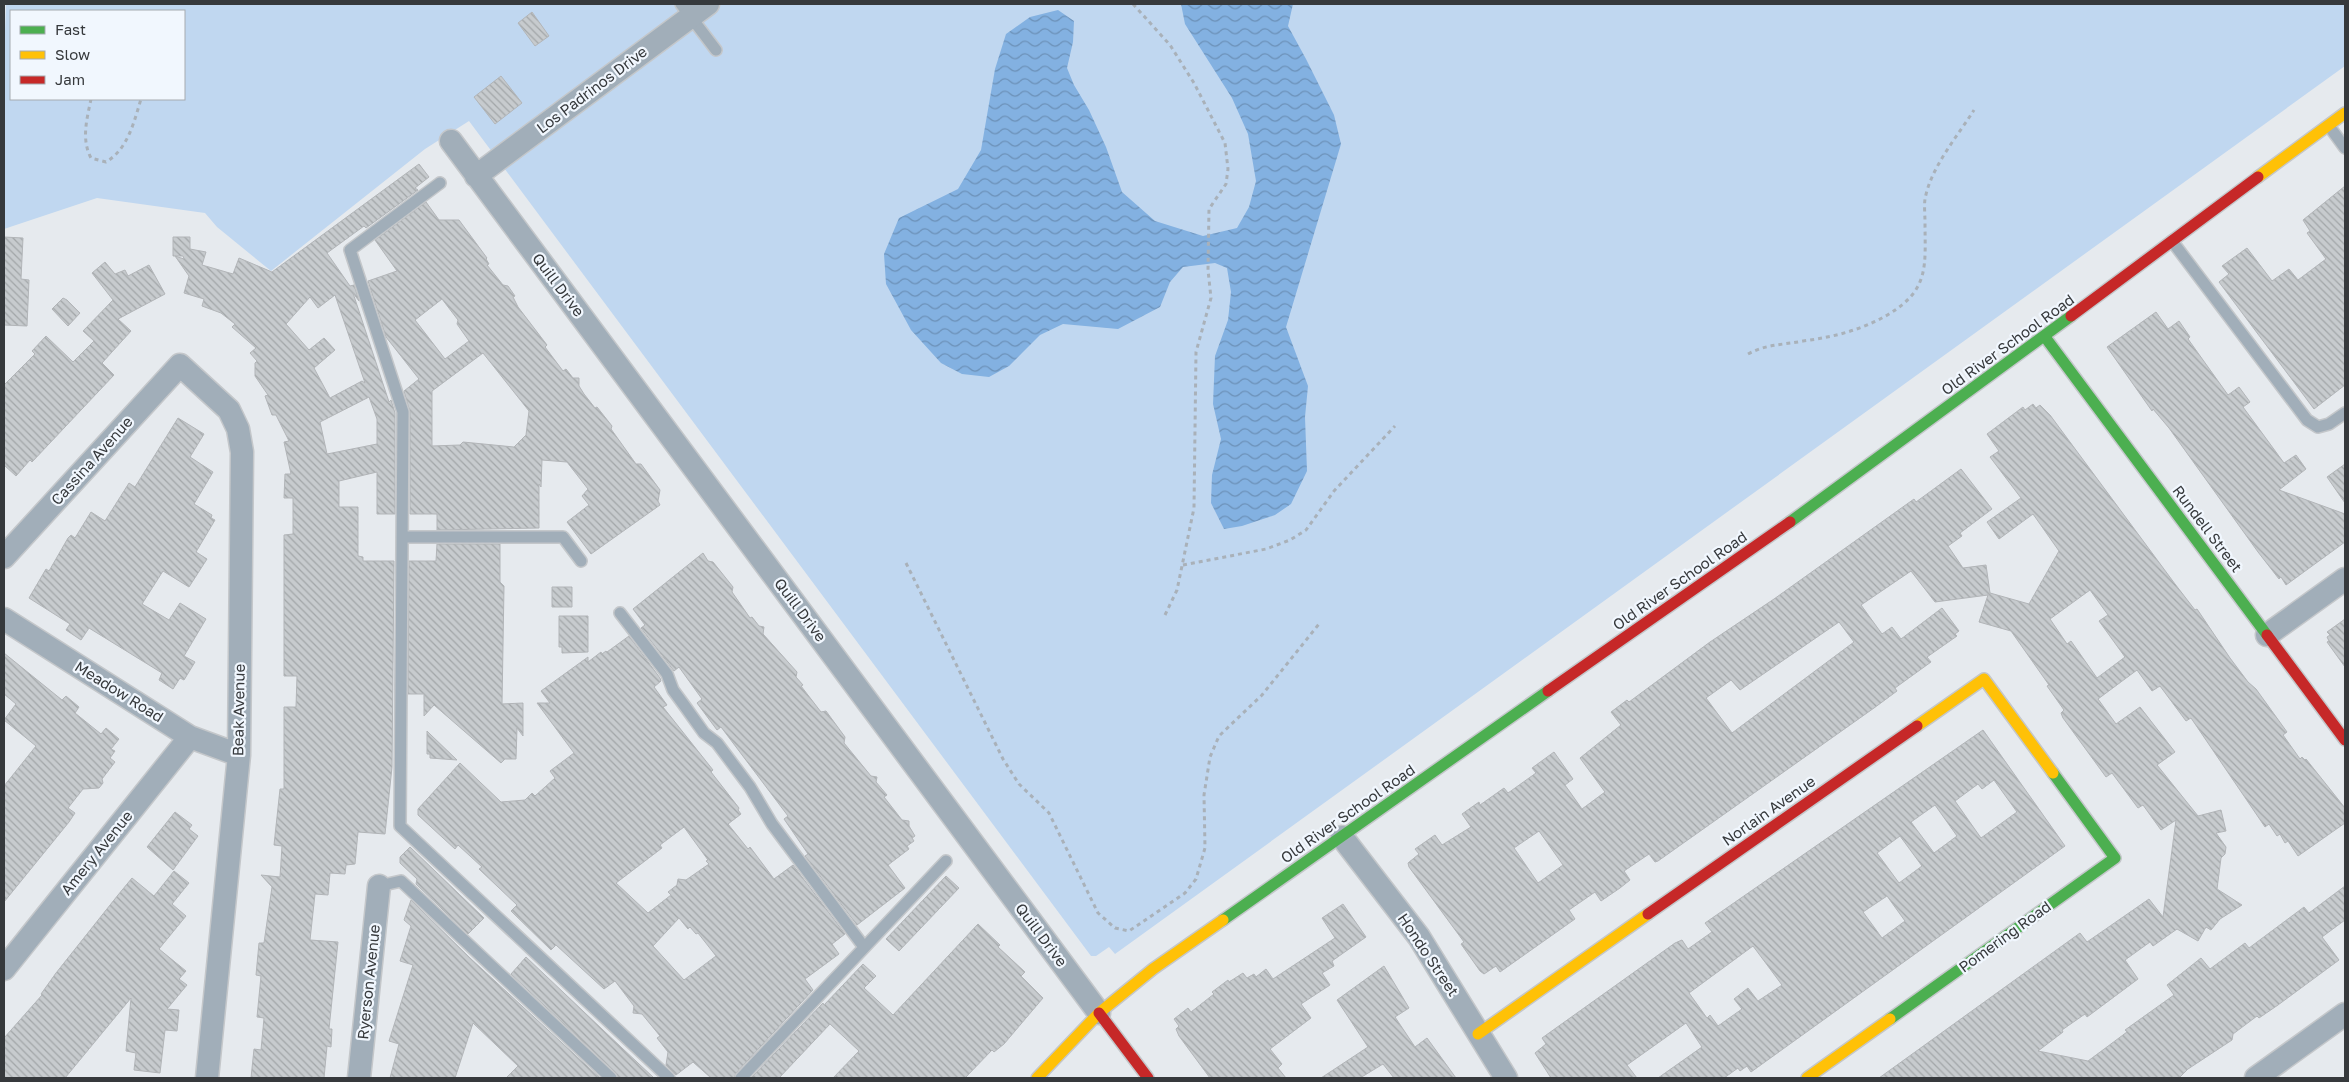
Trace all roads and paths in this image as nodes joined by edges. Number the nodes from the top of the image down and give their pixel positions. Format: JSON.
{"nodes":[{"id":1,"x":1133,"y":4,"type":"edge"},
{"id":2,"x":693,"y":8,"type":"edge"},
{"id":3,"x":716,"y":50,"type":"dead end"},
{"id":4,"x":91,"y":100,"type":"edge"},
{"id":5,"x":141,"y":100,"type":"edge"},
{"id":6,"x":1974,"y":110,"type":"dead end"},
{"id":7,"x":2345,"y":113,"type":"edge"},
{"id":8,"x":2328,"y":126,"type":"junction"},
{"id":9,"x":451,"y":141,"type":"dead end"},
{"id":10,"x":2345,"y":148,"type":"edge"},
{"id":11,"x":476,"y":176,"type":"junction"},
{"id":12,"x":440,"y":183,"type":"dead end"},
{"id":13,"x":2172,"y":241,"type":"junction"},
{"id":14,"x":2044,"y":337,"type":"junction"},
{"id":15,"x":1748,"y":354,"type":"dead end"},
{"id":16,"x":180,"y":364,"type":"joint"},
{"id":17,"x":2345,"y":413,"type":"edge"},
{"id":18,"x":1395,"y":426,"type":"dead end"},
{"id":19,"x":402,"y":537,"type":"junction"},
{"id":20,"x":4,"y":558,"type":"edge"},
{"id":21,"x":581,"y":561,"type":"dead end"},
{"id":22,"x":906,"y":563,"type":"dead end"},
{"id":23,"x":1183,"y":565,"type":"junction"},
{"id":24,"x":2345,"y":579,"type":"edge"},
{"id":25,"x":620,"y":613,"type":"dead end"},
{"id":26,"x":1164,"y":615,"type":"dead end"},
{"id":27,"x":4,"y":619,"type":"edge"},
{"id":28,"x":1319,"y":624,"type":"dead end"},
{"id":29,"x":2267,"y":635,"type":"junction"},
{"id":30,"x":190,"y":738,"type":"junction"},
{"id":31,"x":2345,"y":740,"type":"edge"},
{"id":32,"x":239,"y":755,"type":"junction"},
{"id":33,"x":2052,"y":770,"type":"joint"},
{"id":34,"x":1342,"y":836,"type":"junction"},
{"id":35,"x":946,"y":862,"type":"dead end"},
{"id":36,"x":380,"y":886,"type":"joint"},
{"id":37,"x":864,"y":947,"type":"junction"},
{"id":38,"x":4,"y":969,"type":"edge"},
{"id":39,"x":1099,"y":1013,"type":"junction"},
{"id":40,"x":2345,"y":1014,"type":"edge"},
{"id":41,"x":1478,"y":1034,"type":"junction"},
{"id":42,"x":207,"y":1078,"type":"edge"},
{"id":43,"x":358,"y":1078,"type":"edge"},
{"id":44,"x":611,"y":1078,"type":"edge"},
{"id":45,"x":669,"y":1078,"type":"edge"},
{"id":46,"x":741,"y":1078,"type":"edge"},
{"id":47,"x":1037,"y":1078,"type":"edge"},
{"id":48,"x":1148,"y":1078,"type":"edge"},
{"id":49,"x":1506,"y":1078,"type":"edge"},
{"id":50,"x":1807,"y":1078,"type":"edge"},
{"id":51,"x":2256,"y":1078,"type":"edge"}],
"edges":[{"from":1,"to":23,"type":"path"},
{"from":2,"to":3,"type":"lane"},
{"from":2,"to":11,"type":"street","name":"Los Padrinos Drive"},
{"from":4,"to":5,"type":"path"},
{"from":6,"to":15,"type":"path"},
{"from":7,"to":8,"type":"street","name":"Old River School Road"},
{"from":8,"to":10,"type":"lane"},
{"from":8,"to":13,"type":"street","name":"Old River School Road"},
{"from":9,"to":11,"type":"street","name":"Quill Drive"},
{"from":11,"to":39,"type":"street","name":"Quill Drive"},
{"from":12,"to":19,"type":"lane"},
{"from":13,"to":14,"type":"street","name":"Old River School Road"},
{"from":13,"to":17,"type":"lane"},
{"from":14,"to":29,"type":"street","name":"Rundell Street"},
{"from":14,"to":34,"type":"street","name":"Old River School Road"},
{"from":16,"to":20,"type":"street","name":"Cassina Avenue"},
{"from":16,"to":32,"type":"street","name":"Beak Avenue"},
{"from":18,"to":23,"type":"path"},
{"from":19,"to":21,"type":"lane"},
{"from":19,"to":45,"type":"lane"},
{"from":22,"to":28,"type":"path"},
{"from":23,"to":26,"type":"path"},
{"from":24,"to":29,"type":"street"},
{"from":25,"to":37,"type":"lane"},
{"from":27,"to":30,"type":"street","name":"Meadow Road"},
{"from":29,"to":31,"type":"street","name":"Rundell Street"},
{"from":30,"to":32,"type":"street","name":"Meadow Road"},
{"from":30,"to":38,"type":"street","name":"Amery Avenue"},
{"from":32,"to":42,"type":"street","name":"Beak Avenue"},
{"from":33,"to":41,"type":"street","name":"Norlain Avenue"},
{"from":33,"to":50,"type":"street","name":"Pomering Road"},
{"from":34,"to":39,"type":"street","name":"Old River School Road"},
{"from":34,"to":41,"type":"street","name":"Hondo Street"},
{"from":35,"to":37,"type":"lane"},
{"from":36,"to":43,"type":"street","name":"Ryerson Avenue"},
{"from":36,"to":44,"type":"lane"},
{"from":37,"to":46,"type":"lane"},
{"from":39,"to":47,"type":"street","name":"Old River School Road"},
{"from":39,"to":48,"type":"street","name":"Quill Drive"},
{"from":40,"to":51,"type":"street"},
{"from":41,"to":49,"type":"street","name":"Hondo Street"}]}
